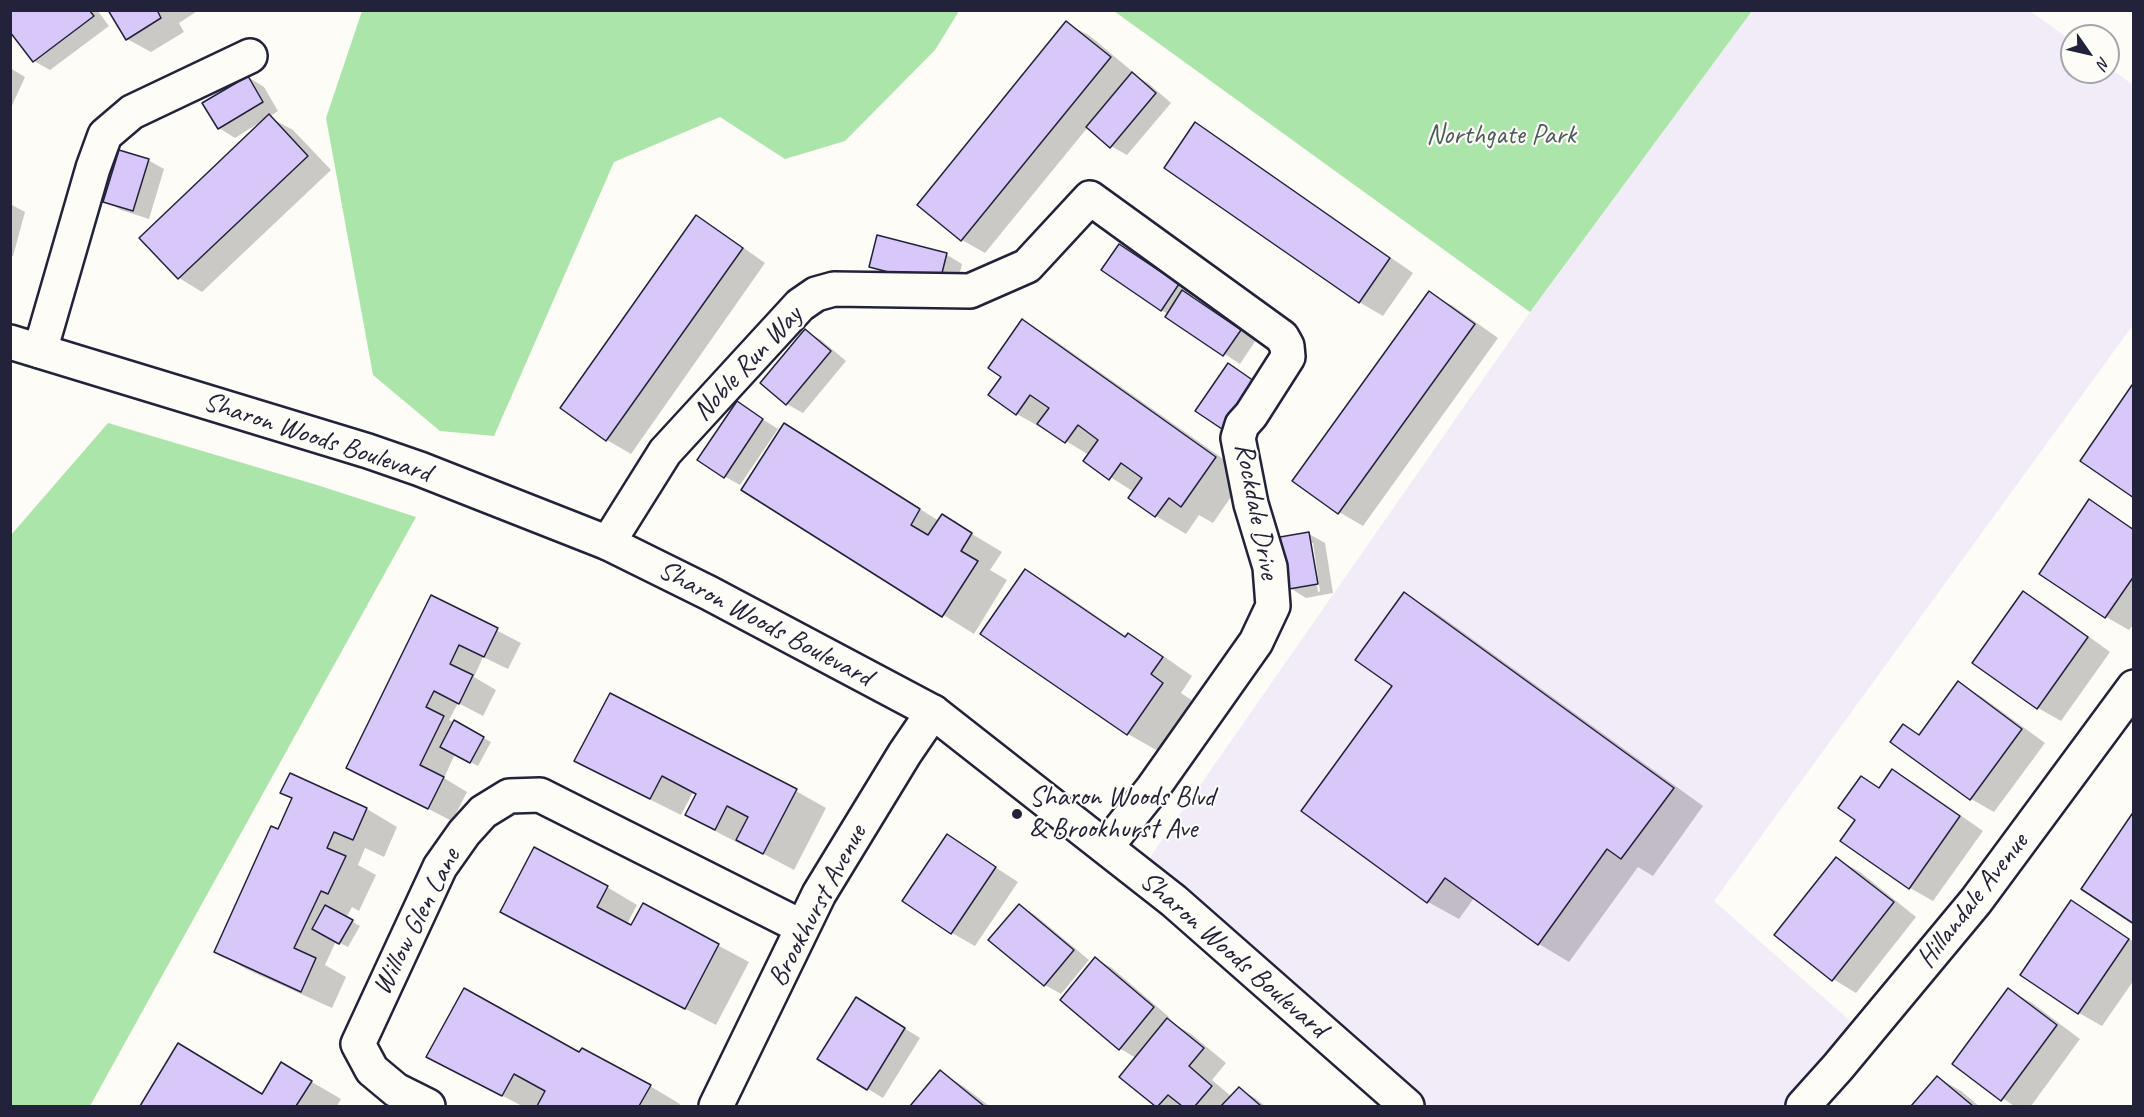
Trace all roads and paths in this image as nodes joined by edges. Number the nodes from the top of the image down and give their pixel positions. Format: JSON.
{"nodes":[{"id":1,"x":250,"y":56,"type":"dead end"},
{"id":2,"x":1090,"y":198,"type":"joint"},
{"id":3,"x":25,"y":347,"type":"edge"},
{"id":4,"x":608,"y":543,"type":"junction"},
{"id":5,"x":2133,"y":687,"type":"edge"},
{"id":6,"x":933,"y":712,"type":"junction"},
{"id":7,"x":1106,"y":848,"type":"junction"},
{"id":8,"x":802,"y":927,"type":"junction"},
{"id":9,"x":428,"y":1107,"type":"edge"},
{"id":10,"x":717,"y":1107,"type":"edge"},
{"id":11,"x":1407,"y":1107,"type":"edge"},
{"id":12,"x":1803,"y":1107,"type":"edge"}],
"edges":[{"from":1,"to":3,"type":"street"},
{"from":2,"to":4,"type":"street","name":"Noble Run Way"},
{"from":2,"to":7,"type":"street","name":"Rockdale Drive"},
{"from":3,"to":4,"type":"street","name":"Sharon Woods Boulevard"},
{"from":4,"to":6,"type":"street","name":"Sharon Woods Boulevard"},
{"from":5,"to":12,"type":"street","name":"Hillandale Avenue"},
{"from":6,"to":7,"type":"street","name":"Sharon Woods Boulevard"},
{"from":6,"to":8,"type":"street","name":"Brookhurst Avenue"},
{"from":7,"to":11,"type":"street","name":"Sharon Woods Boulevard"},
{"from":8,"to":9,"type":"street","name":"Willow Glen Lane"},
{"from":8,"to":10,"type":"street","name":"Brookhurst Avenue"}]}
